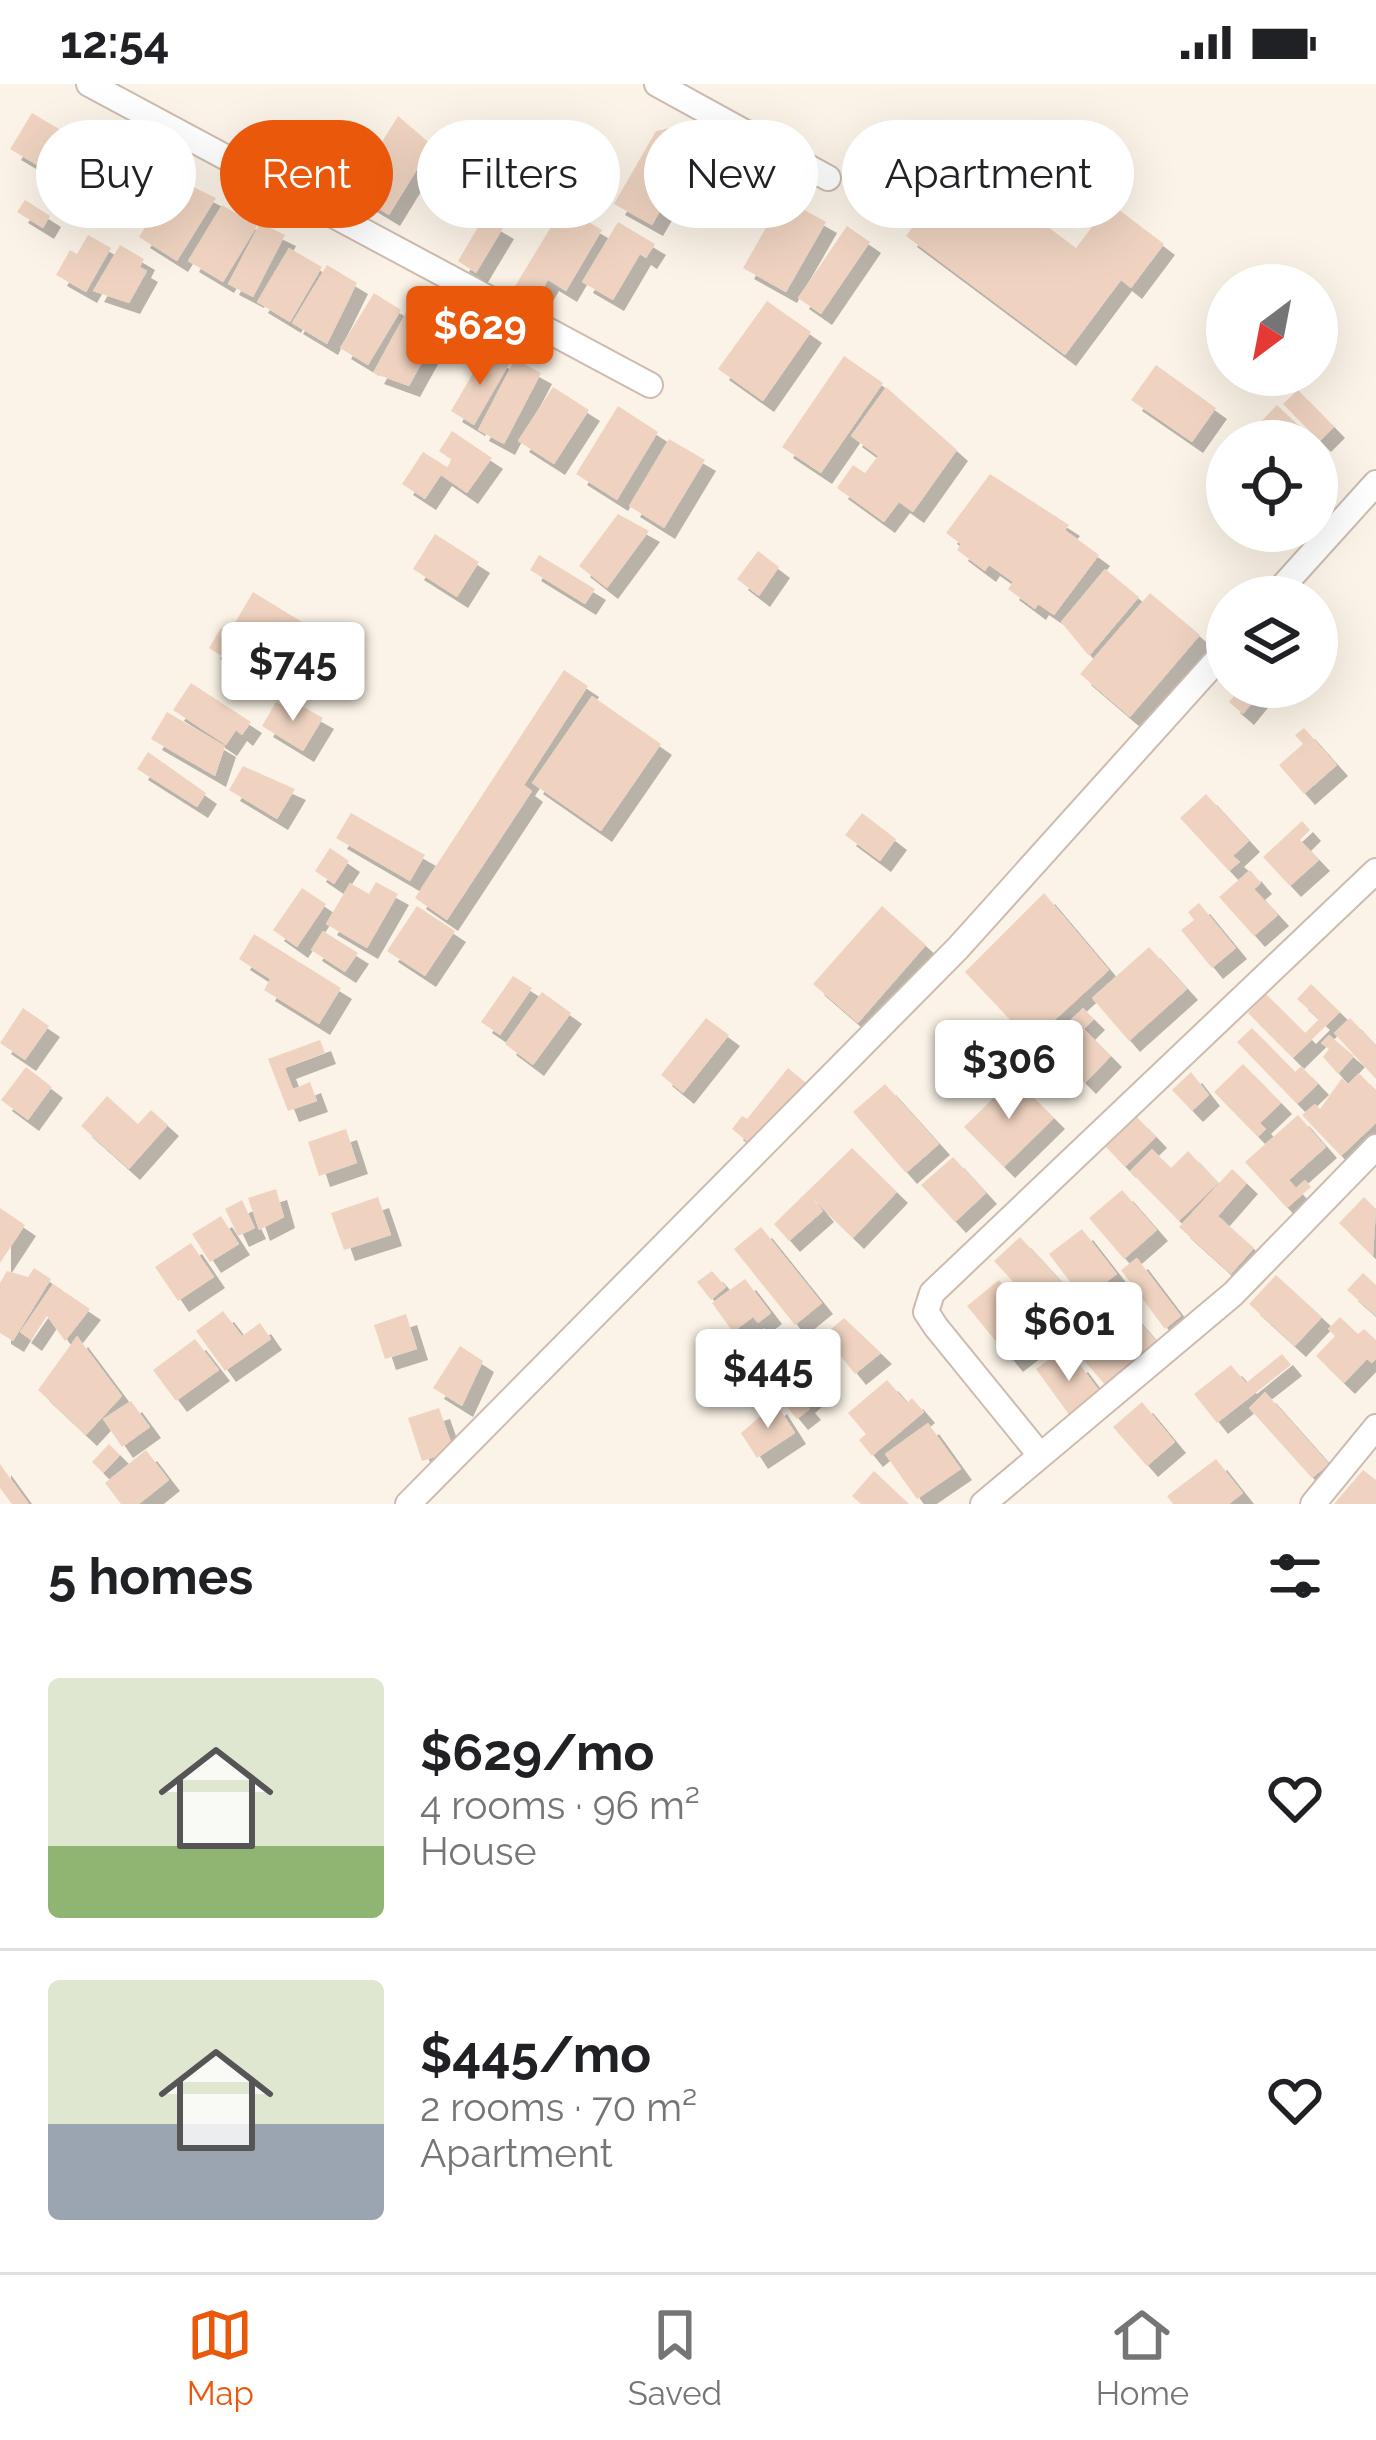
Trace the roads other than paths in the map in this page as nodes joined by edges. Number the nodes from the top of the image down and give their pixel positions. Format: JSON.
{"nodes":[{"id":1,"x":89,"y":84,"type":"edge"},
{"id":2,"x":657,"y":84,"type":"edge"},
{"id":3,"x":828,"y":178,"type":"dead end"},
{"id":4,"x":650,"y":385,"type":"dead end"},
{"id":5,"x":1376,"y":483,"type":"edge"},
{"id":6,"x":1292,"y":576,"type":"edge"},
{"id":7,"x":1206,"y":672,"type":"edge"},
{"id":8,"x":1376,"y":871,"type":"edge"},
{"id":9,"x":1376,"y":1147,"type":"edge"},
{"id":10,"x":1376,"y":1427,"type":"edge"},
{"id":11,"x":1040,"y":1455,"type":"junction"},
{"id":12,"x":408,"y":1504,"type":"edge"},
{"id":13,"x":982,"y":1504,"type":"edge"},
{"id":14,"x":1312,"y":1504,"type":"edge"}],
"edges":[{"from":1,"to":4,"type":"street"},
{"from":2,"to":3,"type":"street"},
{"from":5,"to":6,"type":"street"},
{"from":7,"to":12,"type":"street"},
{"from":8,"to":11,"type":"street"},
{"from":9,"to":11,"type":"street"},
{"from":10,"to":14,"type":"street"},
{"from":11,"to":13,"type":"street"}]}
